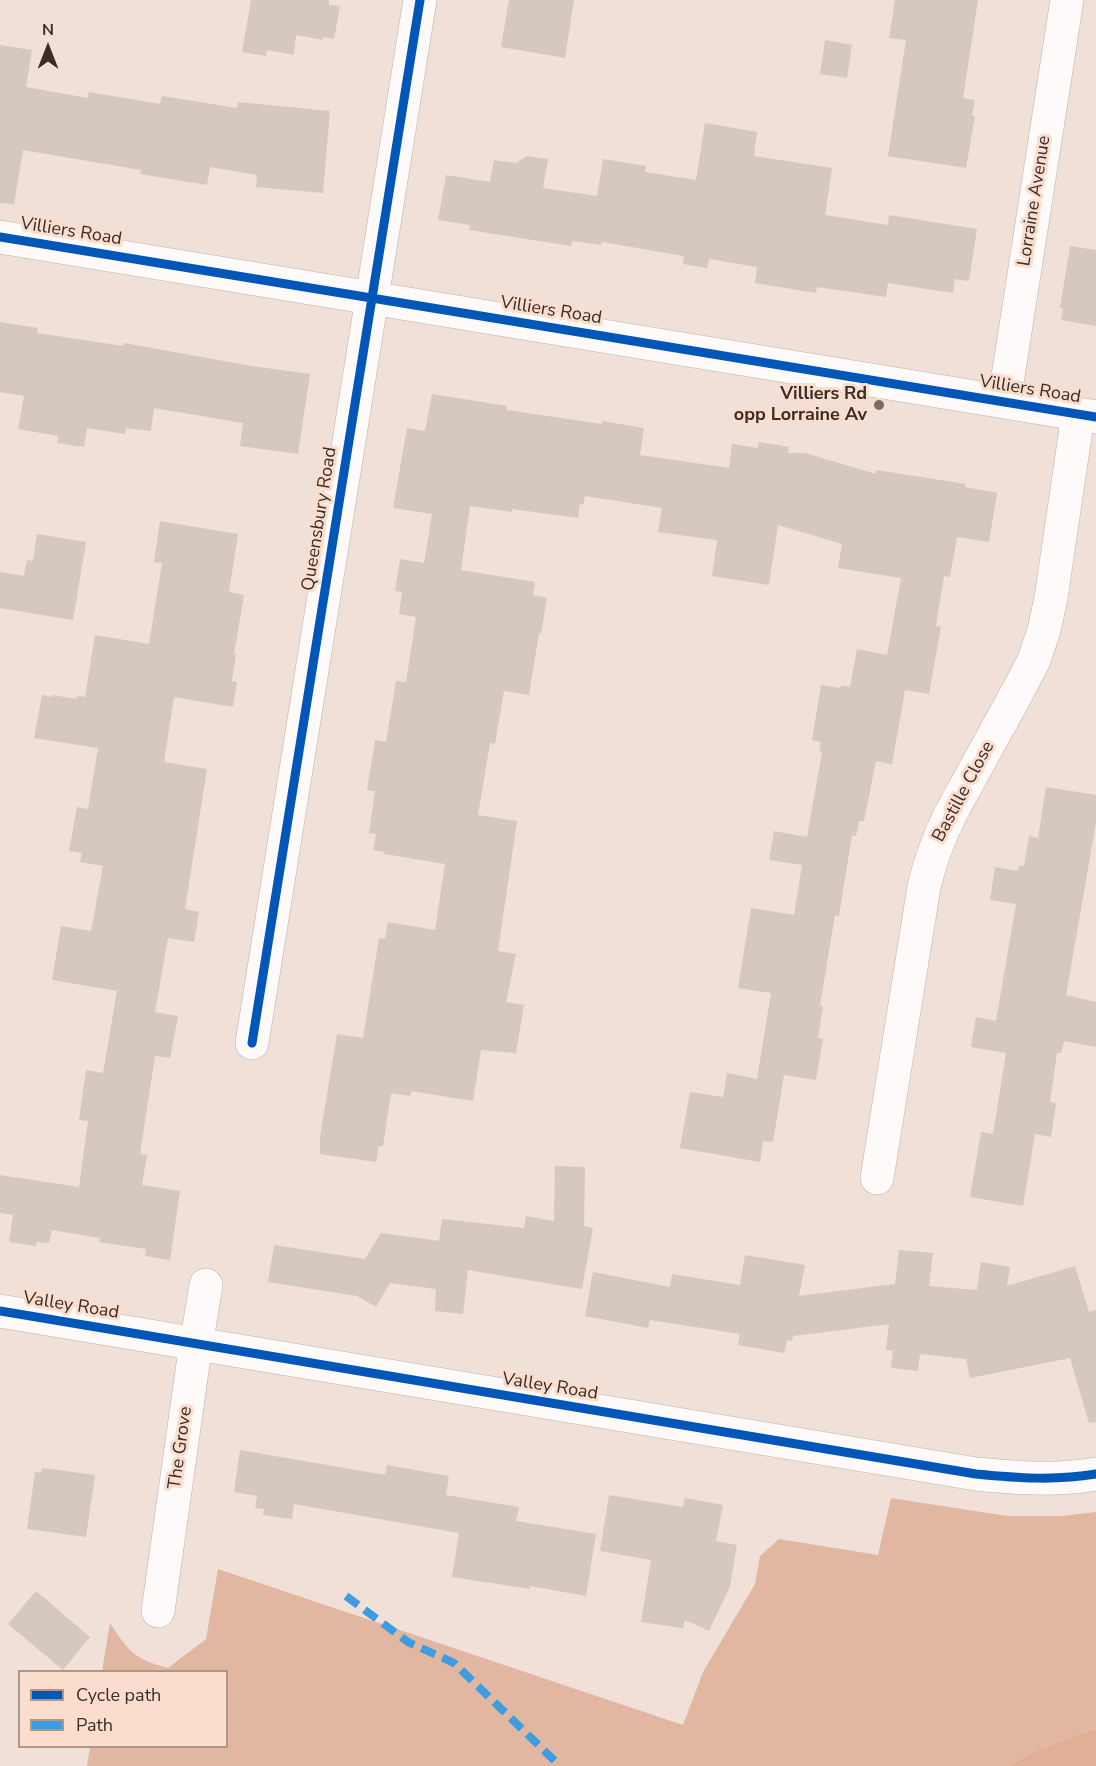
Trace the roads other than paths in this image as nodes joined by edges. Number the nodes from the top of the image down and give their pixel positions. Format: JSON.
{"nodes":[{"id":1,"x":420,"y":0,"type":"edge"},
{"id":2,"x":1067,"y":0,"type":"edge"},
{"id":3,"x":0,"y":237,"type":"edge"},
{"id":4,"x":373,"y":298,"type":"junction"},
{"id":5,"x":1004,"y":402,"type":"junction"},
{"id":6,"x":1087,"y":416,"type":"edge"},
{"id":7,"x":252,"y":1042,"type":"dead end"},
{"id":8,"x":877,"y":1178,"type":"dead end"},
{"id":9,"x":206,"y":1285,"type":"dead end"},
{"id":10,"x":0,"y":1311,"type":"edge"},
{"id":11,"x":196,"y":1345,"type":"junction"},
{"id":12,"x":1096,"y":1474,"type":"edge"},
{"id":13,"x":158,"y":1611,"type":"dead end"}],
"edges":[{"from":1,"to":4,"type":"street","name":"Queensbury Road"},
{"from":2,"to":5,"type":"street","name":"Lorraine Avenue"},
{"from":3,"to":4,"type":"street","name":"Villiers Road"},
{"from":4,"to":5,"type":"street","name":"Villiers Road"},
{"from":4,"to":7,"type":"street","name":"Queensbury Road"},
{"from":5,"to":6,"type":"street","name":"Villiers Road"},
{"from":6,"to":8,"type":"street","name":"Bastille Close"},
{"from":9,"to":11,"type":"street","name":"The Grove"},
{"from":10,"to":11,"type":"street","name":"Valley Road"},
{"from":11,"to":12,"type":"street","name":"Valley Road"},
{"from":11,"to":13,"type":"street","name":"The Grove"}]}
